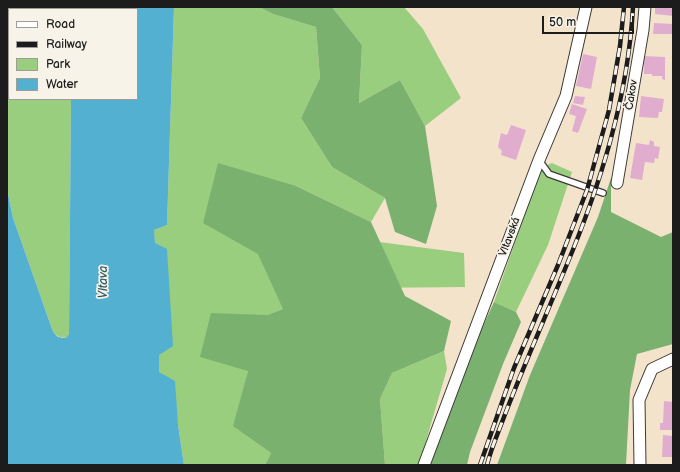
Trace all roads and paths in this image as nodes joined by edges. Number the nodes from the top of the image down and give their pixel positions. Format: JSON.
{"nodes":[{"id":1,"x":586,"y":7,"type":"edge"},
{"id":2,"x":645,"y":7,"type":"edge"},
{"id":3,"x":540,"y":160,"type":"junction"},
{"id":4,"x":617,"y":183,"type":"dead end"},
{"id":5,"x":604,"y":193,"type":"dead end"},
{"id":6,"x":673,"y":359,"type":"edge"},
{"id":7,"x":424,"y":465,"type":"edge"},
{"id":8,"x":640,"y":465,"type":"edge"}],
"edges":[{"from":1,"to":3,"type":"street","name":"Vltavská"},
{"from":2,"to":4,"type":"street","name":"Čakov"},
{"from":3,"to":5,"type":"lane"},
{"from":3,"to":7,"type":"street","name":"Vltavská"},
{"from":6,"to":8,"type":"street"}]}
